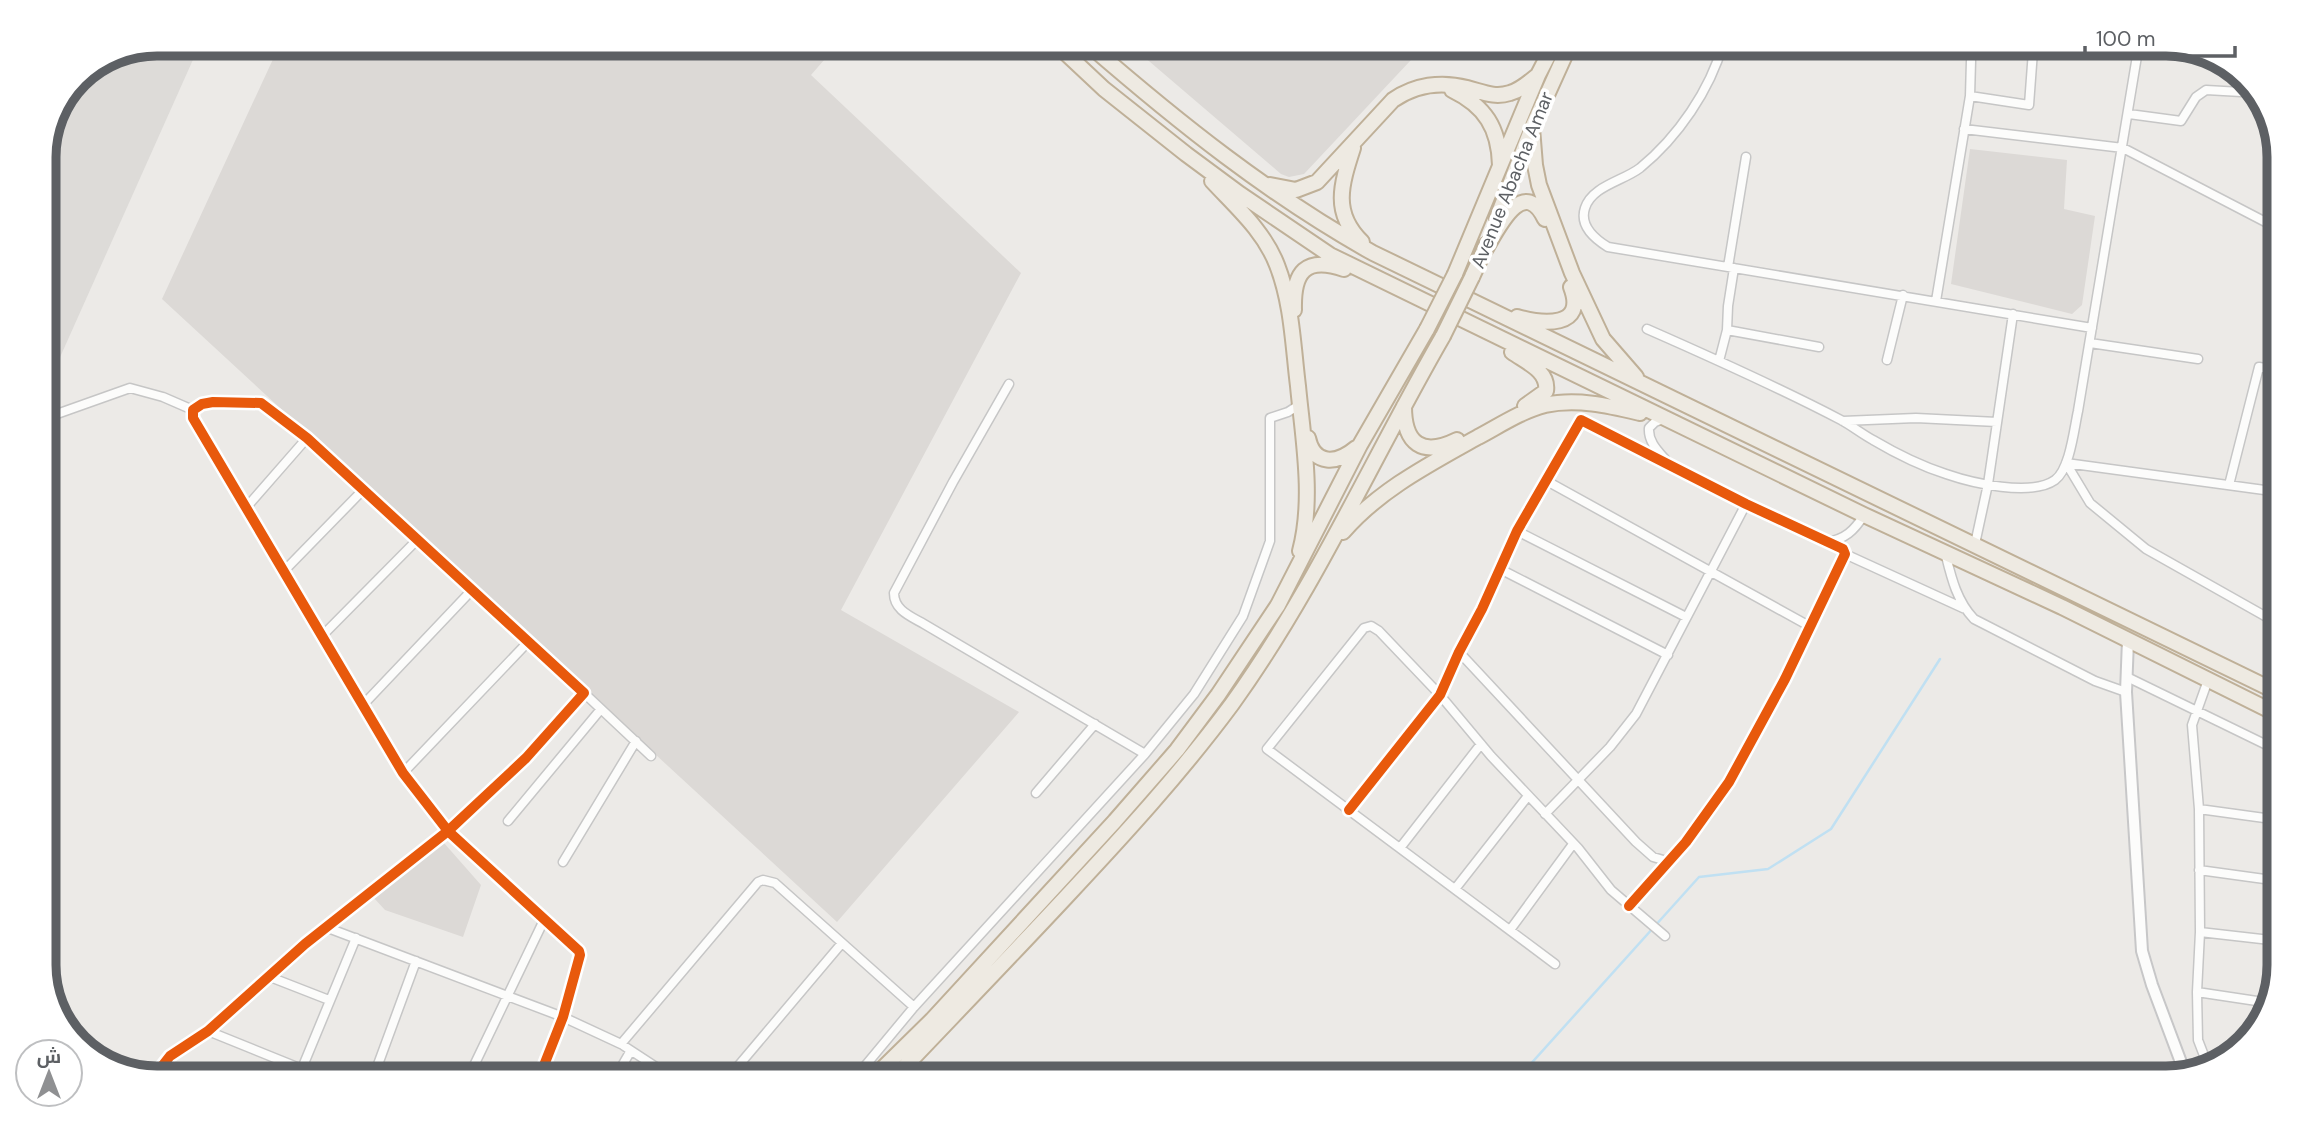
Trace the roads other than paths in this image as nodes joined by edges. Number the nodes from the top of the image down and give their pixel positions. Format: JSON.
{"nodes":[{"id":1,"x":1068,"y":56,"type":"edge"},
{"id":2,"x":1102,"y":56,"type":"edge"},
{"id":3,"x":1548,"y":56,"type":"edge"},
{"id":4,"x":1565,"y":56,"type":"edge"},
{"id":5,"x":1718,"y":56,"type":"edge"},
{"id":6,"x":2033,"y":56,"type":"edge"},
{"id":7,"x":2137,"y":56,"type":"edge"},
{"id":8,"x":1971,"y":61,"type":"dead end"},
{"id":9,"x":1538,"y":75,"type":"junction"},
{"id":10,"x":1441,"y":85,"type":"junction"},
{"id":11,"x":2244,"y":92,"type":"edge"},
{"id":12,"x":1970,"y":96,"type":"junction"},
{"id":13,"x":2129,"y":114,"type":"junction"},
{"id":14,"x":1532,"y":128,"type":"junction"},
{"id":15,"x":1964,"y":129,"type":"junction"},
{"id":16,"x":1355,"y":143,"type":"junction"},
{"id":17,"x":2123,"y":148,"type":"junction"},
{"id":18,"x":1186,"y":154,"type":"junction"},
{"id":19,"x":1746,"y":157,"type":"dead end"},
{"id":20,"x":1500,"y":170,"type":"junction"},
{"id":21,"x":1259,"y":181,"type":"junction"},
{"id":22,"x":2267,"y":223,"type":"edge"},
{"id":23,"x":1485,"y":250,"type":"junction"},
{"id":24,"x":1373,"y":253,"type":"junction"},
{"id":25,"x":1731,"y":268,"type":"junction"},
{"id":26,"x":1387,"y":283,"type":"junction"},
{"id":27,"x":1903,"y":295,"type":"junction"},
{"id":28,"x":1936,"y":301,"type":"junction"},
{"id":29,"x":1484,"y":307,"type":"junction"},
{"id":30,"x":2013,"y":314,"type":"junction"},
{"id":31,"x":1470,"y":324,"type":"junction"},
{"id":32,"x":2092,"y":328,"type":"junction"},
{"id":33,"x":1647,"y":330,"type":"dead end"},
{"id":34,"x":1727,"y":330,"type":"junction"},
{"id":35,"x":2090,"y":343,"type":"junction"},
{"id":36,"x":1819,"y":347,"type":"dead end"},
{"id":37,"x":2198,"y":359,"type":"dead end"},
{"id":38,"x":1887,"y":360,"type":"dead end"},
{"id":39,"x":1719,"y":361,"type":"junction"},
{"id":40,"x":2267,"y":368,"type":"edge"},
{"id":41,"x":1009,"y":384,"type":"dead end"},
{"id":42,"x":1645,"y":385,"type":"junction"},
{"id":43,"x":1404,"y":403,"type":"junction"},
{"id":44,"x":1300,"y":405,"type":"junction"},
{"id":45,"x":193,"y":411,"type":"junction"},
{"id":46,"x":56,"y":414,"type":"edge"},
{"id":47,"x":1666,"y":418,"type":"junction"},
{"id":48,"x":1843,"y":421,"type":"junction"},
{"id":49,"x":1997,"y":422,"type":"junction"},
{"id":50,"x":307,"y":438,"type":"junction"},
{"id":51,"x":1360,"y":445,"type":"junction"},
{"id":52,"x":1668,"y":463,"type":"junction"},
{"id":53,"x":2066,"y":463,"type":"junction"},
{"id":54,"x":1545,"y":480,"type":"junction"},
{"id":55,"x":1988,"y":484,"type":"junction"},
{"id":56,"x":2229,"y":485,"type":"junction"},
{"id":57,"x":363,"y":490,"type":"junction"},
{"id":58,"x":2267,"y":490,"type":"edge"},
{"id":59,"x":1746,"y":504,"type":"junction"},
{"id":60,"x":245,"y":509,"type":"junction"},
{"id":61,"x":1864,"y":515,"type":"junction"},
{"id":62,"x":1517,"y":531,"type":"junction"},
{"id":63,"x":417,"y":540,"type":"junction"},
{"id":64,"x":1827,"y":542,"type":"junction"},
{"id":65,"x":1975,"y":544,"type":"junction"},
{"id":66,"x":1329,"y":550,"type":"junction"},
{"id":67,"x":1945,"y":552,"type":"junction"},
{"id":68,"x":1845,"y":554,"type":"junction"},
{"id":69,"x":1500,"y":569,"type":"junction"},
{"id":70,"x":284,"y":571,"type":"junction"},
{"id":71,"x":1711,"y":571,"type":"junction"},
{"id":72,"x":1292,"y":579,"type":"junction"},
{"id":73,"x":472,"y":590,"type":"junction"},
{"id":74,"x":1964,"y":608,"type":"junction"},
{"id":75,"x":1686,"y":617,"type":"junction"},
{"id":76,"x":2267,"y":617,"type":"edge"},
{"id":77,"x":1811,"y":626,"type":"junction"},
{"id":78,"x":322,"y":636,"type":"junction"},
{"id":79,"x":2128,"y":640,"type":"junction"},
{"id":80,"x":528,"y":642,"type":"junction"},
{"id":81,"x":1459,"y":652,"type":"junction"},
{"id":82,"x":1668,"y":655,"type":"junction"},
{"id":83,"x":2127,"y":677,"type":"junction"},
{"id":84,"x":2208,"y":680,"type":"junction"},
{"id":85,"x":2267,"y":687,"type":"edge"},
{"id":86,"x":2126,"y":692,"type":"junction"},
{"id":87,"x":584,"y":693,"type":"junction"},
{"id":88,"x":1440,"y":695,"type":"junction"},
{"id":89,"x":362,"y":706,"type":"junction"},
{"id":90,"x":601,"y":709,"type":"junction"},
{"id":91,"x":2267,"y":709,"type":"edge"},
{"id":92,"x":2197,"y":711,"type":"junction"},
{"id":93,"x":1095,"y":724,"type":"junction"},
{"id":94,"x":636,"y":741,"type":"junction"},
{"id":95,"x":1481,"y":744,"type":"junction"},
{"id":96,"x":2267,"y":745,"type":"edge"},
{"id":97,"x":1145,"y":754,"type":"junction"},
{"id":98,"x":651,"y":756,"type":"dead end"},
{"id":99,"x":403,"y":773,"type":"junction"},
{"id":100,"x":1577,"y":781,"type":"junction"},
{"id":101,"x":1036,"y":793,"type":"dead end"},
{"id":102,"x":1528,"y":796,"type":"junction"},
{"id":103,"x":2199,"y":809,"type":"junction"},
{"id":104,"x":1349,"y":810,"type":"junction"},
{"id":105,"x":1545,"y":814,"type":"junction"},
{"id":106,"x":2267,"y":818,"type":"edge"},
{"id":107,"x":508,"y":821,"type":"dead end"},
{"id":108,"x":448,"y":831,"type":"junction"},
{"id":109,"x":1573,"y":844,"type":"junction"},
{"id":110,"x":1399,"y":848,"type":"junction"},
{"id":111,"x":563,"y":862,"type":"dead end"},
{"id":112,"x":1670,"y":862,"type":"junction"},
{"id":113,"x":2199,"y":870,"type":"junction"},
{"id":114,"x":2267,"y":879,"type":"edge"},
{"id":115,"x":1455,"y":889,"type":"junction"},
{"id":116,"x":1629,"y":906,"type":"junction"},
{"id":117,"x":544,"y":920,"type":"junction"},
{"id":118,"x":328,"y":928,"type":"junction"},
{"id":119,"x":1510,"y":930,"type":"junction"},
{"id":120,"x":2200,"y":932,"type":"junction"},
{"id":121,"x":1665,"y":936,"type":"dead end"},
{"id":122,"x":356,"y":938,"type":"junction"},
{"id":123,"x":2267,"y":940,"type":"edge"},
{"id":124,"x":842,"y":943,"type":"junction"},
{"id":125,"x":416,"y":961,"type":"junction"},
{"id":126,"x":1555,"y":964,"type":"dead end"},
{"id":127,"x":271,"y":977,"type":"junction"},
{"id":128,"x":2197,"y":992,"type":"junction"},
{"id":129,"x":507,"y":995,"type":"junction"},
{"id":130,"x":329,"y":1000,"type":"junction"},
{"id":131,"x":2259,"y":1001,"type":"edge"},
{"id":132,"x":914,"y":1007,"type":"junction"},
{"id":133,"x":563,"y":1017,"type":"junction"},
{"id":134,"x":208,"y":1031,"type":"junction"},
{"id":135,"x":621,"y":1044,"type":"junction"},
{"id":136,"x":630,"y":1052,"type":"junction"},
{"id":137,"x":2205,"y":1058,"type":"edge"},
{"id":138,"x":2182,"y":1065,"type":"edge"},
{"id":139,"x":162,"y":1066,"type":"edge"},
{"id":140,"x":295,"y":1066,"type":"edge"},
{"id":141,"x":303,"y":1066,"type":"edge"},
{"id":142,"x":377,"y":1066,"type":"edge"},
{"id":143,"x":474,"y":1066,"type":"edge"},
{"id":144,"x":544,"y":1066,"type":"edge"},
{"id":145,"x":622,"y":1066,"type":"edge"},
{"id":146,"x":653,"y":1066,"type":"edge"},
{"id":147,"x":738,"y":1066,"type":"edge"},
{"id":148,"x":865,"y":1066,"type":"edge"},
{"id":149,"x":885,"y":1066,"type":"edge"},
{"id":150,"x":906,"y":1066,"type":"edge"}],
"edges":[{"from":1,"to":18,"type":"highway"},
{"from":2,"to":21,"type":"highway"},
{"from":3,"to":9,"type":"highway"},
{"from":4,"to":14,"type":"highway","name":"Avenue Abacha Amar"},
{"from":5,"to":25,"type":"street"},
{"from":6,"to":12,"type":"street"},
{"from":7,"to":13,"type":"street"},
{"from":8,"to":12,"type":"street"},
{"from":9,"to":10,"type":"highway"},
{"from":9,"to":20,"type":"highway"},
{"from":10,"to":16,"type":"highway"},
{"from":10,"to":20,"type":"highway"},
{"from":11,"to":13,"type":"street"},
{"from":12,"to":15,"type":"street"},
{"from":13,"to":17,"type":"street"},
{"from":14,"to":23,"type":"highway","name":"Avenue Abacha Amar"},
{"from":14,"to":42,"type":"highway"},
{"from":15,"to":17,"type":"street"},
{"from":15,"to":28,"type":"street"},
{"from":16,"to":21,"type":"highway"},
{"from":16,"to":24,"type":"highway"},
{"from":17,"to":22,"type":"street"},
{"from":17,"to":32,"type":"street"},
{"from":18,"to":26,"type":"highway"},
{"from":18,"to":44,"type":"highway"},
{"from":19,"to":25,"type":"street"},
{"from":20,"to":51,"type":"highway","bridge":true},
{"from":21,"to":24,"type":"highway"},
{"from":23,"to":29,"type":"highway"},
{"from":23,"to":43,"type":"highway","name":"Avenue Abacha Amar","bridge":true},
{"from":24,"to":29,"type":"highway"},
{"from":25,"to":27,"type":"street"},
{"from":25,"to":34,"type":"street"},
{"from":26,"to":31,"type":"highway"},
{"from":26,"to":51,"type":"highway"},
{"from":27,"to":28,"type":"street"},
{"from":27,"to":38,"type":"street"},
{"from":28,"to":30,"type":"street"},
{"from":29,"to":42,"type":"highway"},
{"from":30,"to":32,"type":"street"},
{"from":30,"to":49,"type":"street"},
{"from":31,"to":43,"type":"highway"},
{"from":31,"to":47,"type":"highway"},
{"from":32,"to":35,"type":"street"},
{"from":33,"to":39,"type":"street"},
{"from":34,"to":36,"type":"street"},
{"from":34,"to":39,"type":"street"},
{"from":35,"to":37,"type":"street"},
{"from":35,"to":53,"type":"street"},
{"from":39,"to":48,"type":"street"},
{"from":40,"to":56,"type":"street"},
{"from":41,"to":93,"type":"street"},
{"from":42,"to":65,"type":"highway"},
{"from":43,"to":66,"type":"highway","name":"Avenue Abacha Amar"},
{"from":44,"to":72,"type":"highway"},
{"from":44,"to":97,"type":"street"},
{"from":45,"to":46,"type":"street"},
{"from":45,"to":50,"type":"street"},
{"from":45,"to":60,"type":"street"},
{"from":47,"to":52,"type":"street"},
{"from":47,"to":61,"type":"highway"},
{"from":47,"to":66,"type":"highway"},
{"from":48,"to":49,"type":"street"},
{"from":48,"to":55,"type":"street"},
{"from":49,"to":55,"type":"street"},
{"from":50,"to":57,"type":"street"},
{"from":50,"to":60,"type":"street"},
{"from":51,"to":72,"type":"highway"},
{"from":52,"to":54,"type":"street"},
{"from":52,"to":59,"type":"street"},
{"from":53,"to":55,"type":"street"},
{"from":53,"to":56,"type":"street"},
{"from":53,"to":76,"type":"street"},
{"from":54,"to":62,"type":"street"},
{"from":54,"to":71,"type":"street"},
{"from":55,"to":65,"type":"street"},
{"from":56,"to":58,"type":"street"},
{"from":57,"to":63,"type":"street"},
{"from":57,"to":70,"type":"street"},
{"from":59,"to":64,"type":"street"},
{"from":59,"to":71,"type":"street"},
{"from":60,"to":70,"type":"street"},
{"from":61,"to":64,"type":"street"},
{"from":61,"to":67,"type":"highway"},
{"from":62,"to":69,"type":"street"},
{"from":62,"to":75,"type":"street"},
{"from":63,"to":73,"type":"street"},
{"from":63,"to":78,"type":"street"},
{"from":64,"to":68,"type":"street"},
{"from":65,"to":85,"type":"highway"},
{"from":66,"to":150,"type":"highway"},
{"from":67,"to":74,"type":"street"},
{"from":67,"to":79,"type":"highway"},
{"from":68,"to":74,"type":"street"},
{"from":68,"to":77,"type":"street"},
{"from":69,"to":81,"type":"street"},
{"from":69,"to":82,"type":"street"},
{"from":70,"to":78,"type":"street"},
{"from":71,"to":75,"type":"street"},
{"from":71,"to":77,"type":"street"},
{"from":72,"to":149,"type":"highway"},
{"from":73,"to":80,"type":"street"},
{"from":73,"to":89,"type":"street"},
{"from":74,"to":86,"type":"street"},
{"from":75,"to":82,"type":"street"},
{"from":77,"to":112,"type":"street"},
{"from":78,"to":89,"type":"street"},
{"from":79,"to":83,"type":"street"},
{"from":79,"to":84,"type":"highway"},
{"from":80,"to":87,"type":"street"},
{"from":80,"to":99,"type":"street"},
{"from":81,"to":88,"type":"street"},
{"from":81,"to":100,"type":"street"},
{"from":82,"to":100,"type":"street"},
{"from":83,"to":86,"type":"street"},
{"from":83,"to":92,"type":"street"},
{"from":84,"to":91,"type":"highway"},
{"from":84,"to":92,"type":"street"},
{"from":86,"to":138,"type":"street"},
{"from":87,"to":90,"type":"street"},
{"from":87,"to":108,"type":"street"},
{"from":88,"to":95,"type":"street"},
{"from":88,"to":104,"type":"street"},
{"from":88,"to":104,"type":"street"},
{"from":89,"to":99,"type":"street"},
{"from":90,"to":94,"type":"street"},
{"from":90,"to":107,"type":"street"},
{"from":92,"to":96,"type":"street"},
{"from":92,"to":103,"type":"street"},
{"from":93,"to":97,"type":"street"},
{"from":93,"to":101,"type":"street"},
{"from":94,"to":98,"type":"street"},
{"from":94,"to":111,"type":"street"},
{"from":95,"to":102,"type":"street"},
{"from":95,"to":110,"type":"street"},
{"from":97,"to":132,"type":"street"},
{"from":99,"to":108,"type":"street"},
{"from":100,"to":105,"type":"street"},
{"from":100,"to":112,"type":"street"},
{"from":102,"to":105,"type":"street"},
{"from":102,"to":115,"type":"street"},
{"from":103,"to":106,"type":"street"},
{"from":103,"to":113,"type":"street"},
{"from":104,"to":110,"type":"street"},
{"from":105,"to":109,"type":"street"},
{"from":108,"to":117,"type":"street"},
{"from":108,"to":118,"type":"street"},
{"from":109,"to":116,"type":"street"},
{"from":109,"to":119,"type":"street"},
{"from":110,"to":115,"type":"street"},
{"from":112,"to":116,"type":"street"},
{"from":113,"to":114,"type":"street"},
{"from":113,"to":120,"type":"street"},
{"from":115,"to":119,"type":"street"},
{"from":116,"to":121,"type":"street"},
{"from":117,"to":129,"type":"street"},
{"from":117,"to":133,"type":"street"},
{"from":118,"to":122,"type":"street"},
{"from":118,"to":127,"type":"street"},
{"from":119,"to":126,"type":"street"},
{"from":120,"to":123,"type":"street"},
{"from":120,"to":128,"type":"street"},
{"from":122,"to":125,"type":"street"},
{"from":122,"to":130,"type":"street"},
{"from":124,"to":132,"type":"street"},
{"from":124,"to":135,"type":"street"},
{"from":124,"to":147,"type":"street"},
{"from":125,"to":129,"type":"street"},
{"from":125,"to":142,"type":"street"},
{"from":127,"to":130,"type":"street"},
{"from":127,"to":134,"type":"street"},
{"from":128,"to":131,"type":"street"},
{"from":128,"to":137,"type":"street"},
{"from":129,"to":133,"type":"street"},
{"from":129,"to":143,"type":"street"},
{"from":130,"to":141,"type":"street"},
{"from":132,"to":148,"type":"street"},
{"from":133,"to":135,"type":"street"},
{"from":133,"to":144,"type":"street"},
{"from":134,"to":139,"type":"street"},
{"from":134,"to":140,"type":"street"},
{"from":135,"to":136,"type":"street"},
{"from":136,"to":145,"type":"street"},
{"from":136,"to":146,"type":"street"}]}
